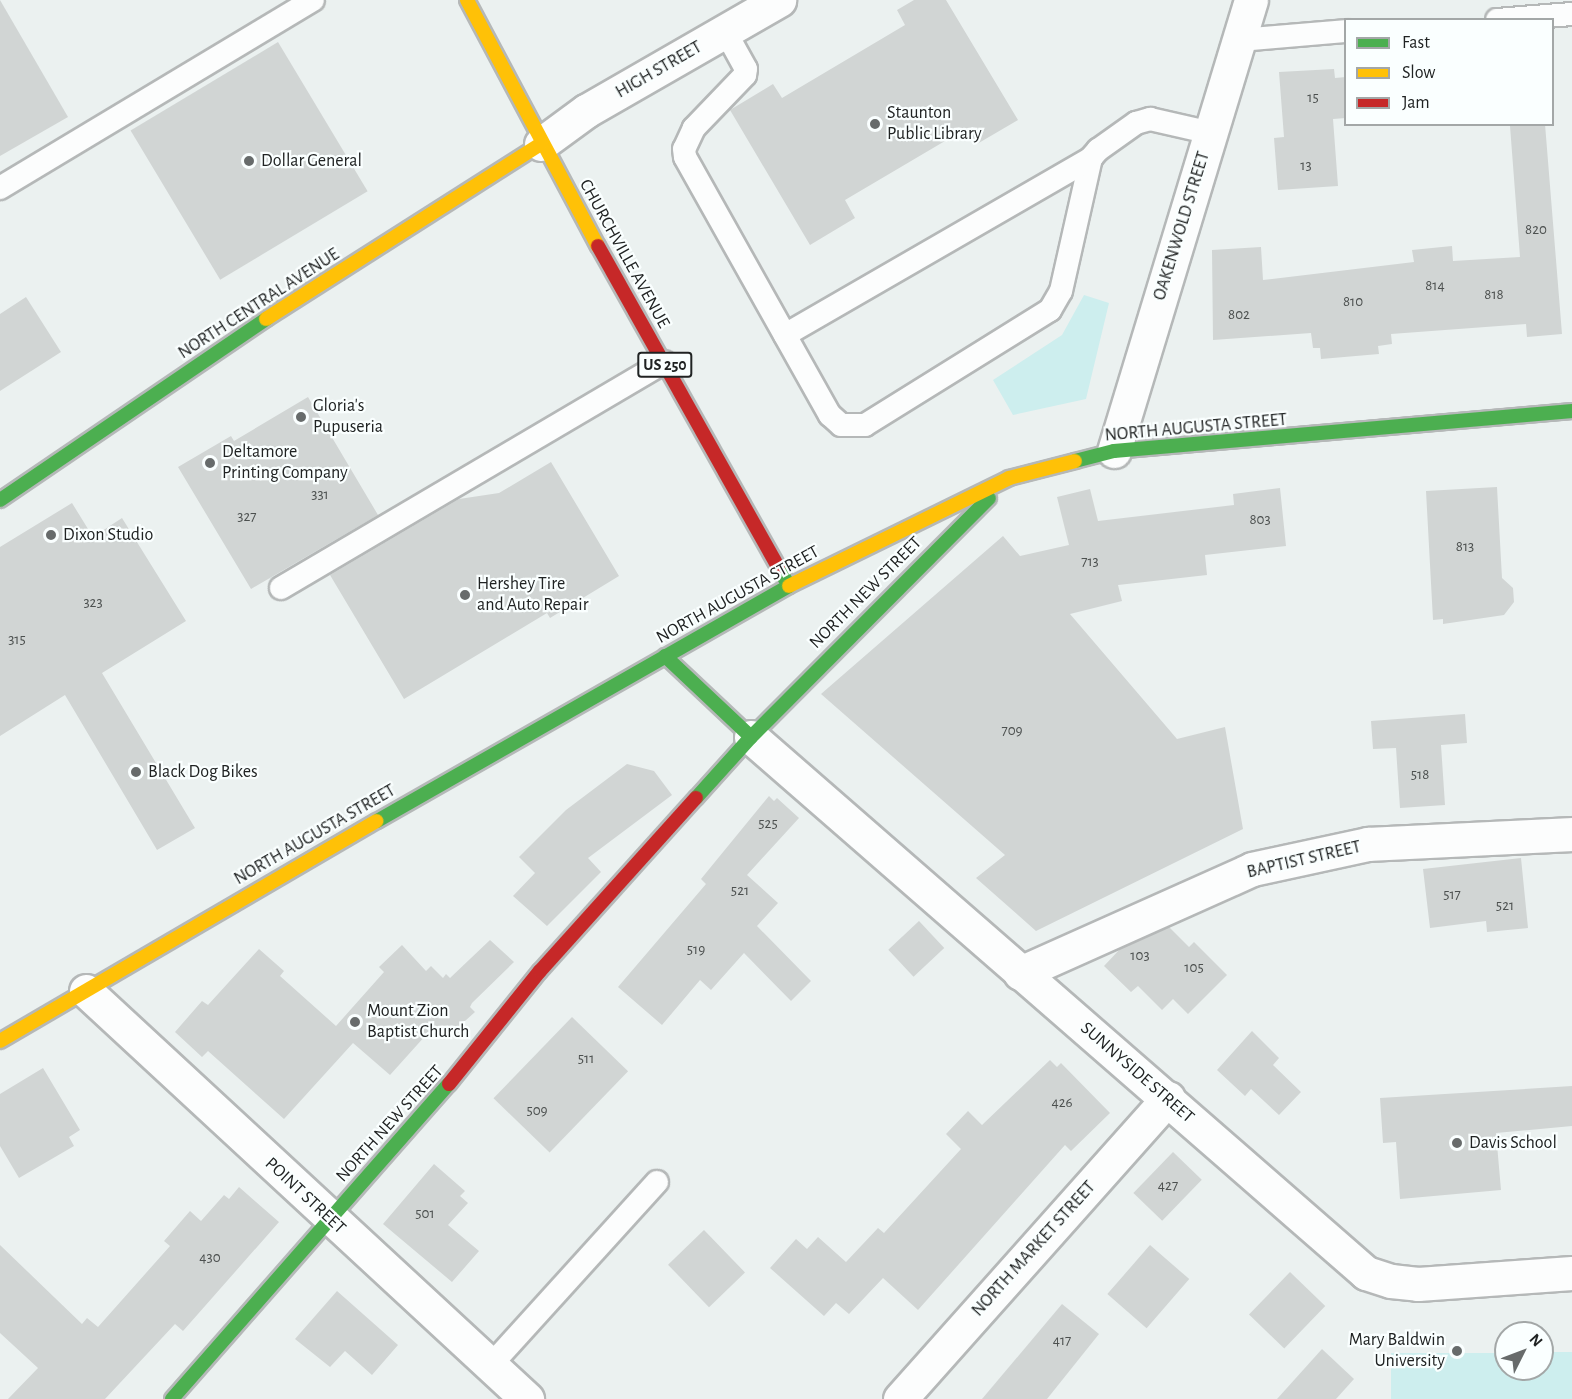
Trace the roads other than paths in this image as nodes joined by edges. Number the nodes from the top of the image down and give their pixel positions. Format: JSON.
{"nodes":[{"id":1,"x":313,"y":0,"type":"edge"},
{"id":2,"x":467,"y":0,"type":"edge"},
{"id":3,"x":779,"y":0,"type":"edge"},
{"id":4,"x":1251,"y":0,"type":"edge"},
{"id":5,"x":1572,"y":14,"type":"edge"},
{"id":6,"x":1522,"y":18,"type":"edge"},
{"id":7,"x":725,"y":31,"type":"junction"},
{"id":8,"x":1344,"y":31,"type":"edge"},
{"id":9,"x":1239,"y":40,"type":"junction"},
{"id":10,"x":1210,"y":133,"type":"junction"},
{"id":11,"x":541,"y":144,"type":"junction"},
{"id":12,"x":1091,"y":158,"type":"junction"},
{"id":13,"x":0,"y":188,"type":"edge"},
{"id":14,"x":785,"y":335,"type":"junction"},
{"id":15,"x":664,"y":362,"type":"junction"},
{"id":16,"x":1572,"y":411,"type":"edge"},
{"id":17,"x":1114,"y":451,"type":"junction"},
{"id":18,"x":1009,"y":478,"type":"junction"},
{"id":19,"x":0,"y":500,"type":"edge"},
{"id":20,"x":789,"y":585,"type":"junction"},
{"id":21,"x":281,"y":588,"type":"dead end"},
{"id":22,"x":665,"y":656,"type":"junction"},
{"id":23,"x":751,"y":737,"type":"junction"},
{"id":24,"x":1572,"y":834,"type":"edge"},
{"id":25,"x":1020,"y":973,"type":"junction"},
{"id":26,"x":86,"y":991,"type":"junction"},
{"id":27,"x":0,"y":1041,"type":"edge"},
{"id":28,"x":1168,"y":1098,"type":"junction"},
{"id":29,"x":657,"y":1182,"type":"dead end"},
{"id":30,"x":330,"y":1219,"type":"junction"},
{"id":31,"x":1572,"y":1273,"type":"edge"},
{"id":32,"x":491,"y":1365,"type":"junction"},
{"id":33,"x":171,"y":1399,"type":"edge"},
{"id":34,"x":527,"y":1399,"type":"edge"},
{"id":35,"x":900,"y":1399,"type":"edge"}],
"edges":[{"from":1,"to":13,"type":"lane"},
{"from":2,"to":11,"type":"main road","name":"CHURCHVILLE AVENUE","number":"US 250"},
{"from":3,"to":7,"type":"street","name":"HIGH STREET"},
{"from":4,"to":9,"type":"street","name":"OAKENWOLD STREET"},
{"from":5,"to":6,"type":"lane"},
{"from":7,"to":11,"type":"street","name":"HIGH STREET"},
{"from":7,"to":14,"type":"lane"},
{"from":8,"to":9,"type":"lane"},
{"from":9,"to":10,"type":"street","name":"OAKENWOLD STREET"},
{"from":10,"to":12,"type":"lane"},
{"from":10,"to":17,"type":"street","name":"OAKENWOLD STREET"},
{"from":11,"to":15,"type":"main road","name":"CHURCHVILLE AVENUE","number":"US 250"},
{"from":11,"to":19,"type":"main road","name":"NORTH CENTRAL AVENUE"},
{"from":12,"to":14,"type":"lane"},
{"from":12,"to":14,"type":"lane"},
{"from":15,"to":20,"type":"main road","name":"CHURCHVILLE AVENUE","number":"US 250"},
{"from":15,"to":21,"type":"lane"},
{"from":16,"to":17,"type":"main road","name":"NORTH AUGUSTA STREET"},
{"from":17,"to":18,"type":"main road","name":"NORTH AUGUSTA STREET"},
{"from":18,"to":20,"type":"main road","name":"NORTH AUGUSTA STREET"},
{"from":18,"to":23,"type":"main road","name":"NORTH NEW STREET"},
{"from":20,"to":22,"type":"main road","name":"NORTH AUGUSTA STREET"},
{"from":22,"to":23,"type":"main road"},
{"from":22,"to":26,"type":"main road","name":"NORTH AUGUSTA STREET"},
{"from":23,"to":25,"type":"street","name":"SUNNYSIDE STREET"},
{"from":23,"to":30,"type":"main road","name":"NORTH NEW STREET"},
{"from":24,"to":25,"type":"street","name":"BAPTIST STREET"},
{"from":25,"to":28,"type":"street","name":"SUNNYSIDE STREET"},
{"from":26,"to":27,"type":"main road","name":"NORTH AUGUSTA STREET"},
{"from":26,"to":30,"type":"street","name":"POINT STREET"},
{"from":28,"to":31,"type":"street","name":"SUNNYSIDE STREET"},
{"from":28,"to":35,"type":"street","name":"NORTH MARKET STREET"},
{"from":29,"to":32,"type":"lane"},
{"from":30,"to":32,"type":"street","name":"POINT STREET"},
{"from":30,"to":33,"type":"main road","name":"NORTH NEW STREET"},
{"from":32,"to":34,"type":"street","name":"POINT STREET"}]}
